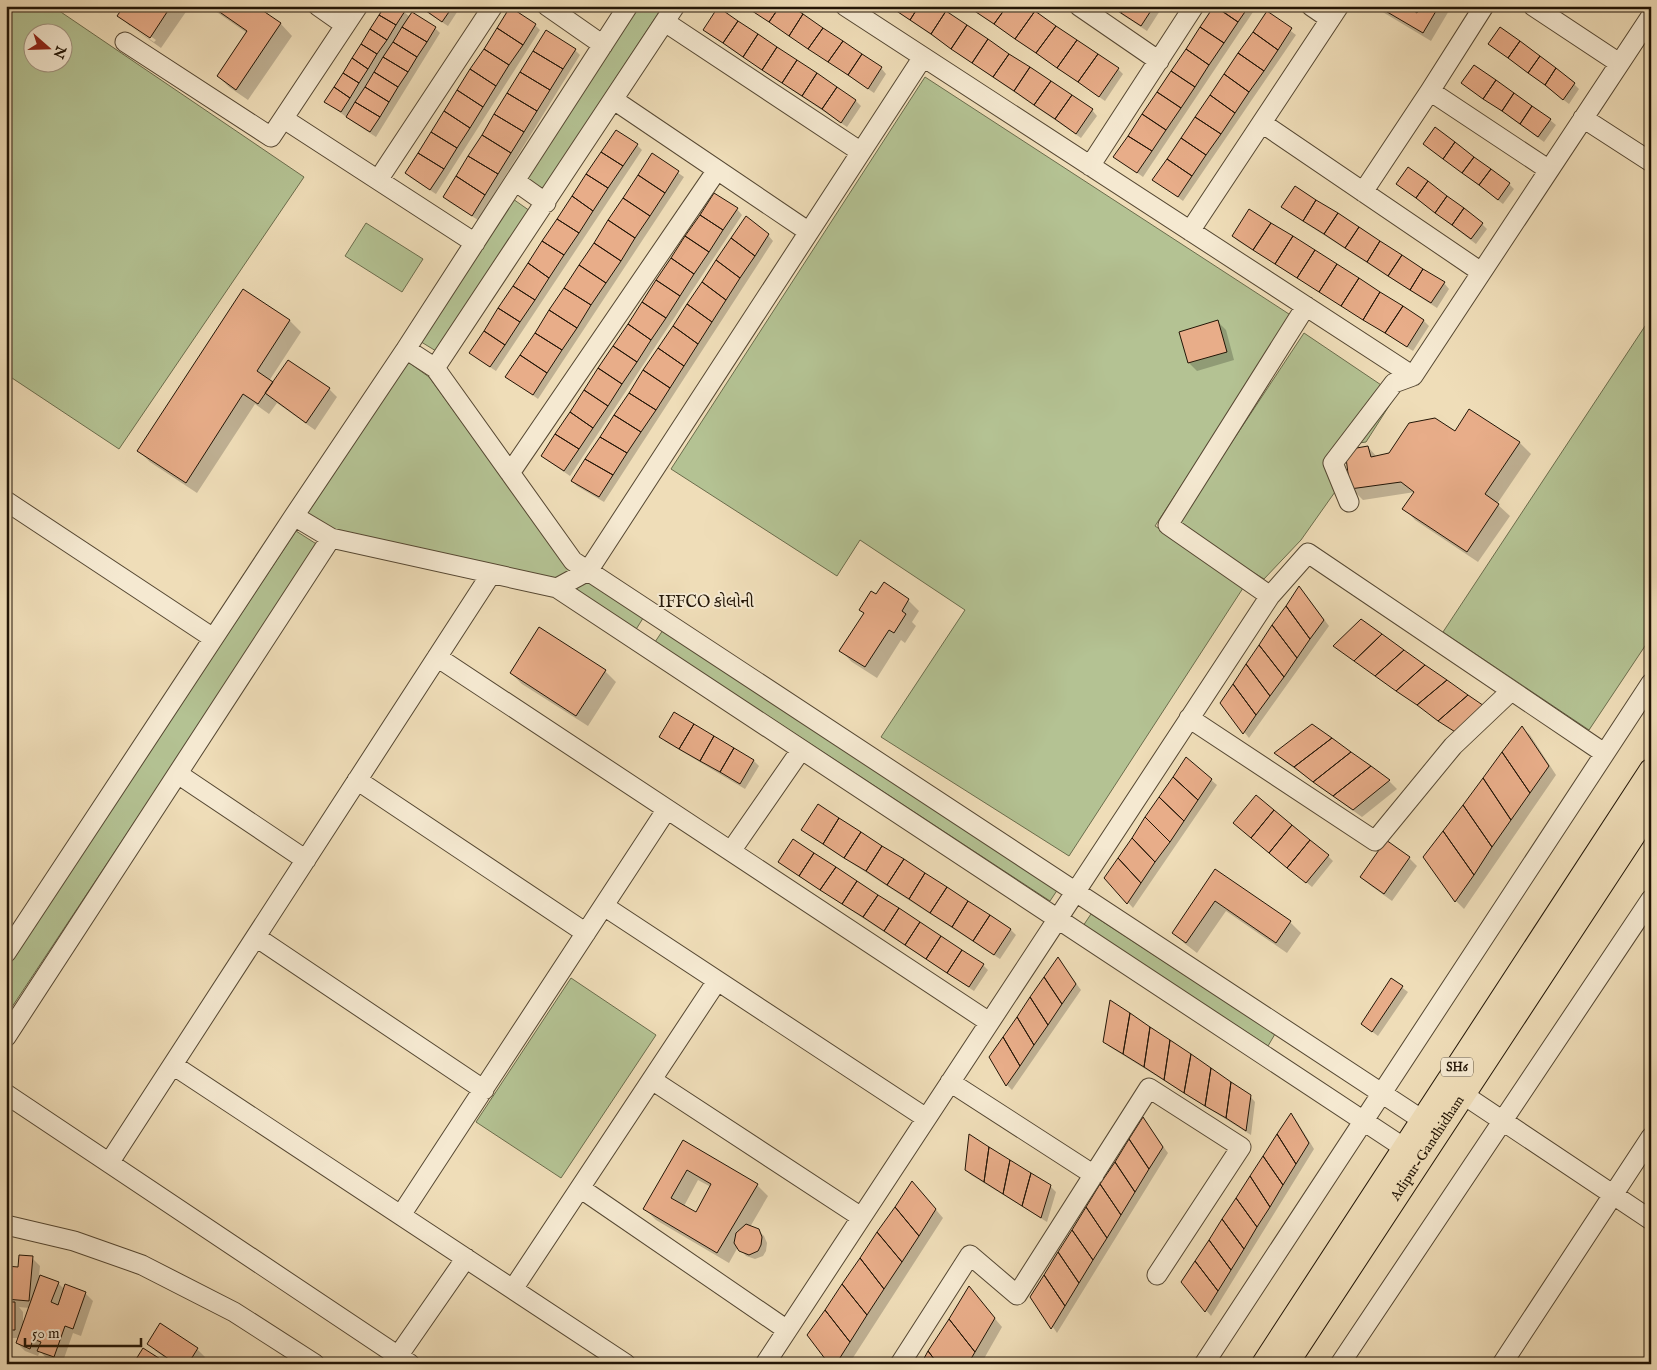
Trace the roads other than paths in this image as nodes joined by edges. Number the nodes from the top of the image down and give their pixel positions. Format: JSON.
{"nodes":[{"id":1,"x":318,"y":6,"type":"edge"},
{"id":2,"x":358,"y":6,"type":"edge"},
{"id":3,"x":493,"y":6,"type":"edge"},
{"id":4,"x":548,"y":6,"type":"edge"},
{"id":5,"x":628,"y":6,"type":"edge"},
{"id":6,"x":845,"y":6,"type":"edge"},
{"id":7,"x":1079,"y":6,"type":"edge"},
{"id":8,"x":1194,"y":6,"type":"edge"},
{"id":9,"x":1311,"y":6,"type":"edge"},
{"id":10,"x":1484,"y":6,"type":"edge"},
{"id":11,"x":1533,"y":6,"type":"edge"},
{"id":12,"x":1335,"y":13,"type":"edge"},
{"id":13,"x":670,"y":14,"type":"edge"},
{"id":14,"x":1651,"y":16,"type":"edge"},
{"id":15,"x":345,"y":25,"type":"junction"},
{"id":16,"x":125,"y":42,"type":"dead end"},
{"id":17,"x":603,"y":45,"type":"junction"},
{"id":18,"x":923,"y":57,"type":"junction"},
{"id":19,"x":1159,"y":60,"type":"junction"},
{"id":20,"x":1619,"y":63,"type":"junction"},
{"id":21,"x":1430,"y":91,"type":"junction"},
{"id":22,"x":614,"y":100,"type":"junction"},
{"id":23,"x":1583,"y":118,"type":"junction"},
{"id":24,"x":284,"y":119,"type":"junction"},
{"id":25,"x":1262,"y":123,"type":"junction"},
{"id":26,"x":861,"y":152,"type":"junction"},
{"id":27,"x":1651,"y":162,"type":"edge"},
{"id":28,"x":1090,"y":166,"type":"junction"},
{"id":29,"x":717,"y":170,"type":"junction"},
{"id":30,"x":1549,"y":170,"type":"junction"},
{"id":31,"x":378,"y":180,"type":"junction"},
{"id":32,"x":515,"y":182,"type":"junction"},
{"id":33,"x":1364,"y":192,"type":"junction"},
{"id":34,"x":546,"y":203,"type":"junction"},
{"id":35,"x":1190,"y":231,"type":"junction"},
{"id":36,"x":809,"y":232,"type":"junction"},
{"id":37,"x":475,"y":243,"type":"junction"},
{"id":38,"x":1481,"y":272,"type":"junction"},
{"id":39,"x":1306,"y":306,"type":"junction"},
{"id":40,"x":406,"y":349,"type":"junction"},
{"id":41,"x":435,"y":368,"type":"junction"},
{"id":42,"x":1413,"y":376,"type":"junction"},
{"id":43,"x":510,"y":473,"type":"junction"},
{"id":44,"x":6,"y":501,"type":"edge"},
{"id":45,"x":1349,"y":502,"type":"dead end"},
{"id":46,"x":294,"y":516,"type":"junction"},
{"id":47,"x":331,"y":538,"type":"junction"},
{"id":48,"x":588,"y":571,"type":"junction"},
{"id":49,"x":491,"y":574,"type":"junction"},
{"id":50,"x":557,"y":588,"type":"junction"},
{"id":51,"x":1270,"y":596,"type":"junction"},
{"id":52,"x":658,"y":616,"type":"junction"},
{"id":53,"x":213,"y":638,"type":"junction"},
{"id":54,"x":641,"y":644,"type":"junction"},
{"id":55,"x":437,"y":657,"type":"junction"},
{"id":56,"x":1651,"y":682,"type":"edge"},
{"id":57,"x":1511,"y":691,"type":"junction"},
{"id":58,"x":1189,"y":718,"type":"junction"},
{"id":59,"x":801,"y":750,"type":"junction"},
{"id":60,"x":1604,"y":754,"type":"junction"},
{"id":61,"x":1651,"y":771,"type":"edge"},
{"id":62,"x":178,"y":774,"type":"junction"},
{"id":63,"x":357,"y":780,"type":"junction"},
{"id":64,"x":1651,"y":808,"type":"edge"},
{"id":65,"x":667,"y":809,"type":"junction"},
{"id":66,"x":732,"y":851,"type":"junction"},
{"id":67,"x":306,"y":860,"type":"junction"},
{"id":68,"x":1075,"y":891,"type":"junction"},
{"id":69,"x":1651,"y":899,"type":"edge"},
{"id":70,"x":604,"y":906,"type":"junction"},
{"id":71,"x":1057,"y":918,"type":"junction"},
{"id":72,"x":586,"y":933,"type":"junction"},
{"id":73,"x":256,"y":937,"type":"junction"},
{"id":74,"x":6,"y":954,"type":"edge"},
{"id":75,"x":717,"y":981,"type":"junction"},
{"id":76,"x":989,"y":1022,"type":"junction"},
{"id":77,"x":6,"y":1037,"type":"edge"},
{"id":78,"x":173,"y":1065,"type":"junction"},
{"id":79,"x":652,"y":1080,"type":"junction"},
{"id":80,"x":950,"y":1082,"type":"junction"},
{"id":81,"x":1454,"y":1089,"type":"junction"},
{"id":82,"x":484,"y":1090,"type":"junction"},
{"id":83,"x":1382,"y":1093,"type":"junction"},
{"id":84,"x":6,"y":1094,"type":"edge"},
{"id":85,"x":926,"y":1118,"type":"junction"},
{"id":86,"x":1363,"y":1121,"type":"junction"},
{"id":87,"x":1503,"y":1121,"type":"junction"},
{"id":88,"x":1431,"y":1125,"type":"junction"},
{"id":89,"x":1651,"y":1137,"type":"edge"},
{"id":90,"x":1412,"y":1154,"type":"junction"},
{"id":91,"x":109,"y":1163,"type":"junction"},
{"id":92,"x":1094,"y":1175,"type":"junction"},
{"id":93,"x":580,"y":1188,"type":"junction"},
{"id":94,"x":1612,"y":1194,"type":"junction"},
{"id":95,"x":402,"y":1215,"type":"junction"},
{"id":96,"x":861,"y":1217,"type":"junction"},
{"id":97,"x":1651,"y":1220,"type":"edge"},
{"id":98,"x":6,"y":1225,"type":"edge"},
{"id":99,"x":466,"y":1258,"type":"junction"},
{"id":100,"x":1157,"y":1275,"type":"dead end"},
{"id":101,"x":513,"y":1289,"type":"junction"},
{"id":102,"x":787,"y":1330,"type":"junction"},
{"id":103,"x":404,"y":1360,"type":"edge"},
{"id":104,"x":315,"y":1364,"type":"edge"},
{"id":105,"x":626,"y":1364,"type":"edge"},
{"id":106,"x":765,"y":1364,"type":"edge"},
{"id":107,"x":900,"y":1364,"type":"edge"},
{"id":108,"x":1204,"y":1364,"type":"edge"},
{"id":109,"x":1264,"y":1364,"type":"edge"},
{"id":110,"x":1286,"y":1364,"type":"edge"},
{"id":111,"x":1340,"y":1364,"type":"edge"},
{"id":112,"x":1502,"y":1364,"type":"edge"}],
"edges":[{"from":1,"to":15,"type":"street"},
{"from":2,"to":15,"type":"street"},
{"from":3,"to":31,"type":"street"},
{"from":4,"to":17,"type":"street"},
{"from":5,"to":17,"type":"street"},
{"from":6,"to":18,"type":"street"},
{"from":7,"to":19,"type":"street"},
{"from":8,"to":19,"type":"street"},
{"from":9,"to":12,"type":"street"},
{"from":10,"to":21,"type":"street"},
{"from":11,"to":20,"type":"street"},
{"from":12,"to":25,"type":"street"},
{"from":13,"to":22,"type":"street"},
{"from":13,"to":26,"type":"street"},
{"from":14,"to":20,"type":"street"},
{"from":15,"to":24,"type":"street"},
{"from":16,"to":24,"type":"street"},
{"from":17,"to":32,"type":"street"},
{"from":18,"to":26,"type":"street"},
{"from":18,"to":28,"type":"street"},
{"from":19,"to":28,"type":"street"},
{"from":20,"to":23,"type":"street"},
{"from":21,"to":30,"type":"street"},
{"from":21,"to":33,"type":"street"},
{"from":22,"to":29,"type":"street"},
{"from":22,"to":34,"type":"street"},
{"from":23,"to":27,"type":"street"},
{"from":23,"to":30,"type":"street"},
{"from":24,"to":31,"type":"street"},
{"from":25,"to":33,"type":"street"},
{"from":25,"to":35,"type":"street"},
{"from":26,"to":36,"type":"street"},
{"from":28,"to":35,"type":"street"},
{"from":29,"to":36,"type":"street"},
{"from":29,"to":43,"type":"street"},
{"from":30,"to":38,"type":"street"},
{"from":31,"to":37,"type":"street"},
{"from":32,"to":34,"type":"street"},
{"from":32,"to":37,"type":"street"},
{"from":33,"to":38,"type":"street"},
{"from":34,"to":41,"type":"street"},
{"from":35,"to":39,"type":"street"},
{"from":36,"to":48,"type":"street"},
{"from":37,"to":40,"type":"street"},
{"from":38,"to":42,"type":"street"},
{"from":39,"to":42,"type":"street"},
{"from":39,"to":51,"type":"street"},
{"from":40,"to":41,"type":"street"},
{"from":40,"to":46,"type":"street"},
{"from":41,"to":43,"type":"street"},
{"from":42,"to":45,"type":"street"},
{"from":43,"to":48,"type":"street"},
{"from":44,"to":53,"type":"street"},
{"from":46,"to":47,"type":"street"},
{"from":46,"to":53,"type":"street"},
{"from":47,"to":49,"type":"street"},
{"from":47,"to":62,"type":"street"},
{"from":48,"to":50,"type":"street"},
{"from":48,"to":52,"type":"street"},
{"from":49,"to":50,"type":"street"},
{"from":49,"to":55,"type":"street"},
{"from":50,"to":54,"type":"street"},
{"from":51,"to":57,"type":"street"},
{"from":51,"to":58,"type":"street"},
{"from":52,"to":54,"type":"street"},
{"from":52,"to":68,"type":"street"},
{"from":53,"to":74,"type":"street"},
{"from":54,"to":59,"type":"street"},
{"from":55,"to":63,"type":"street"},
{"from":55,"to":65,"type":"street"},
{"from":56,"to":60,"type":"street"},
{"from":57,"to":58,"type":"street"},
{"from":57,"to":60,"type":"street"},
{"from":58,"to":68,"type":"street"},
{"from":59,"to":66,"type":"street"},
{"from":59,"to":71,"type":"street"},
{"from":60,"to":83,"type":"street"},
{"from":61,"to":81,"type":"main road","number":"SH6"},
{"from":62,"to":67,"type":"street"},
{"from":62,"to":77,"type":"street"},
{"from":63,"to":67,"type":"street"},
{"from":63,"to":72,"type":"street"},
{"from":64,"to":81,"type":"main road","name":"Adipur-Gandhidham","number":"SH6"},
{"from":65,"to":66,"type":"street"},
{"from":65,"to":70,"type":"street"},
{"from":66,"to":76,"type":"street"},
{"from":67,"to":73,"type":"street"},
{"from":68,"to":71,"type":"street"},
{"from":68,"to":83,"type":"street"},
{"from":69,"to":87,"type":"street"},
{"from":70,"to":72,"type":"street"},
{"from":70,"to":75,"type":"street"},
{"from":71,"to":76,"type":"street"},
{"from":71,"to":86,"type":"street"},
{"from":72,"to":82,"type":"street"},
{"from":73,"to":78,"type":"street"},
{"from":73,"to":82,"type":"street"},
{"from":75,"to":79,"type":"street"},
{"from":75,"to":85,"type":"street"},
{"from":76,"to":80,"type":"street"},
{"from":78,"to":91,"type":"street"},
{"from":78,"to":95,"type":"street"},
{"from":79,"to":93,"type":"street"},
{"from":79,"to":96,"type":"street"},
{"from":80,"to":85,"type":"street"},
{"from":80,"to":92,"type":"street"},
{"from":81,"to":87,"type":"street"},
{"from":81,"to":88,"type":"main road","number":"SH6"},
{"from":82,"to":95,"type":"street"},
{"from":83,"to":86,"type":"street"},
{"from":83,"to":88,"type":"street"},
{"from":84,"to":91,"type":"street"},
{"from":85,"to":96,"type":"street"},
{"from":86,"to":90,"type":"street"},
{"from":86,"to":108,"type":"street"},
{"from":87,"to":94,"type":"street"},
{"from":87,"to":111,"type":"street"},
{"from":88,"to":90,"type":"main road","number":"SH6"},
{"from":89,"to":94,"type":"street"},
{"from":90,"to":109,"type":"main road","number":"SH6"},
{"from":90,"to":110,"type":"main road","name":"Adipur-Gandhidham","number":"SH6"},
{"from":91,"to":103,"type":"street"},
{"from":92,"to":100,"type":"street"},
{"from":92,"to":107,"type":"street"},
{"from":93,"to":101,"type":"street"},
{"from":93,"to":102,"type":"street"},
{"from":94,"to":97,"type":"street"},
{"from":94,"to":112,"type":"street"},
{"from":95,"to":99,"type":"street"},
{"from":96,"to":102,"type":"street"},
{"from":98,"to":104,"type":"street"},
{"from":99,"to":101,"type":"street"},
{"from":99,"to":103,"type":"street"},
{"from":101,"to":105,"type":"street"},
{"from":102,"to":106,"type":"street"}]}
